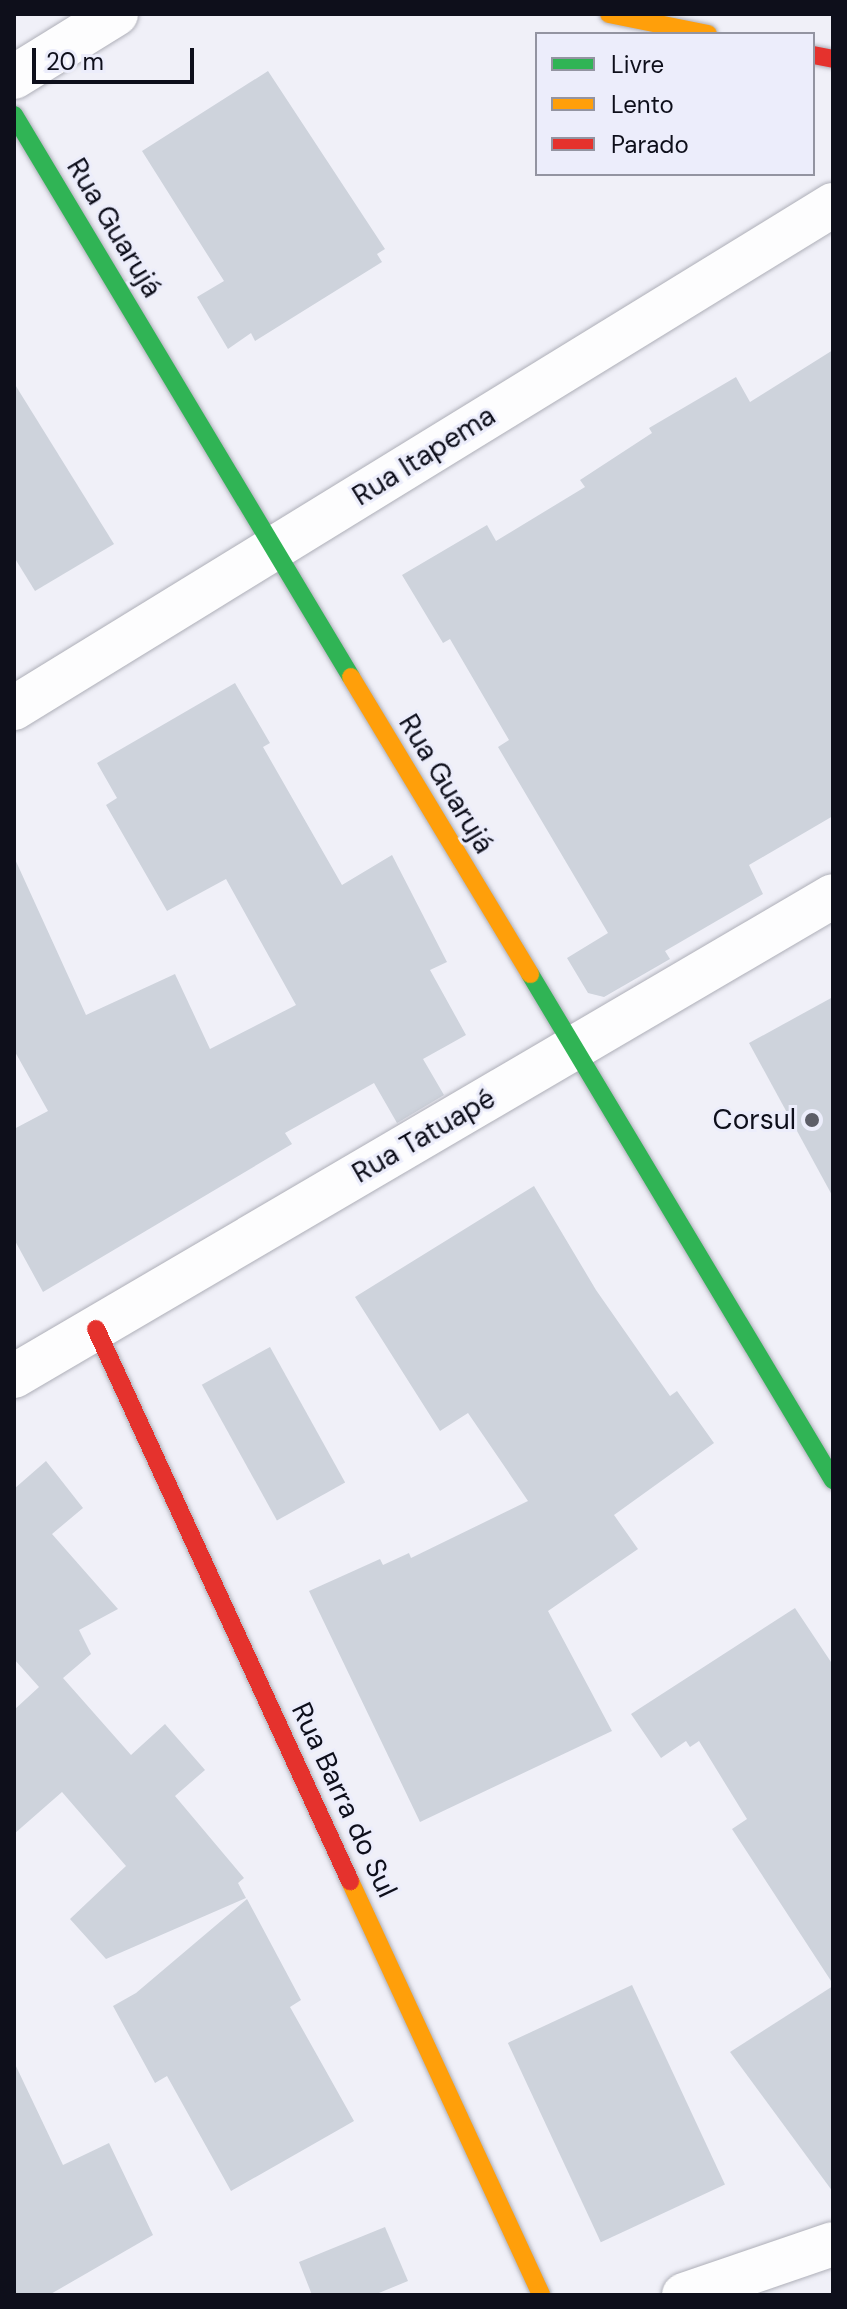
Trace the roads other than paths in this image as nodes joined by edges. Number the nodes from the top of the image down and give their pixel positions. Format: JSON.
{"nodes":[{"id":1,"x":116,"y":14,"type":"edge"},
{"id":2,"x":609,"y":14,"type":"edge"},
{"id":3,"x":698,"y":32,"type":"edge"},
{"id":4,"x":14,"y":77,"type":"edge"},
{"id":5,"x":14,"y":115,"type":"edge"},
{"id":6,"x":833,"y":205,"type":"edge"},
{"id":7,"x":273,"y":549,"type":"junction"},
{"id":8,"x":14,"y":708,"type":"edge"},
{"id":9,"x":833,"y":896,"type":"edge"},
{"id":10,"x":573,"y":1049,"type":"junction"},
{"id":11,"x":96,"y":1329,"type":"junction"},
{"id":12,"x":14,"y":1376,"type":"edge"},
{"id":13,"x":833,"y":1480,"type":"edge"},
{"id":14,"x":833,"y":2244,"type":"edge"},
{"id":15,"x":541,"y":2295,"type":"edge"},
{"id":16,"x":684,"y":2295,"type":"edge"}],
"edges":[{"from":1,"to":4,"type":"street"},
{"from":2,"to":3,"type":"street"},
{"from":5,"to":7,"type":"street","name":"Rua Guarujá"},
{"from":6,"to":7,"type":"street","name":"Rua Itapema"},
{"from":7,"to":8,"type":"street","name":"Rua Itapema"},
{"from":7,"to":10,"type":"street","name":"Rua Guarujá"},
{"from":9,"to":10,"type":"street","name":"Rua Tatuapé"},
{"from":10,"to":11,"type":"street","name":"Rua Tatuapé"},
{"from":10,"to":13,"type":"street","name":"Rua Guarujá"},
{"from":11,"to":12,"type":"street","name":"Rua Tatuapé"},
{"from":11,"to":15,"type":"street","name":"Rua Barra do Sul"},
{"from":14,"to":16,"type":"street"}]}
